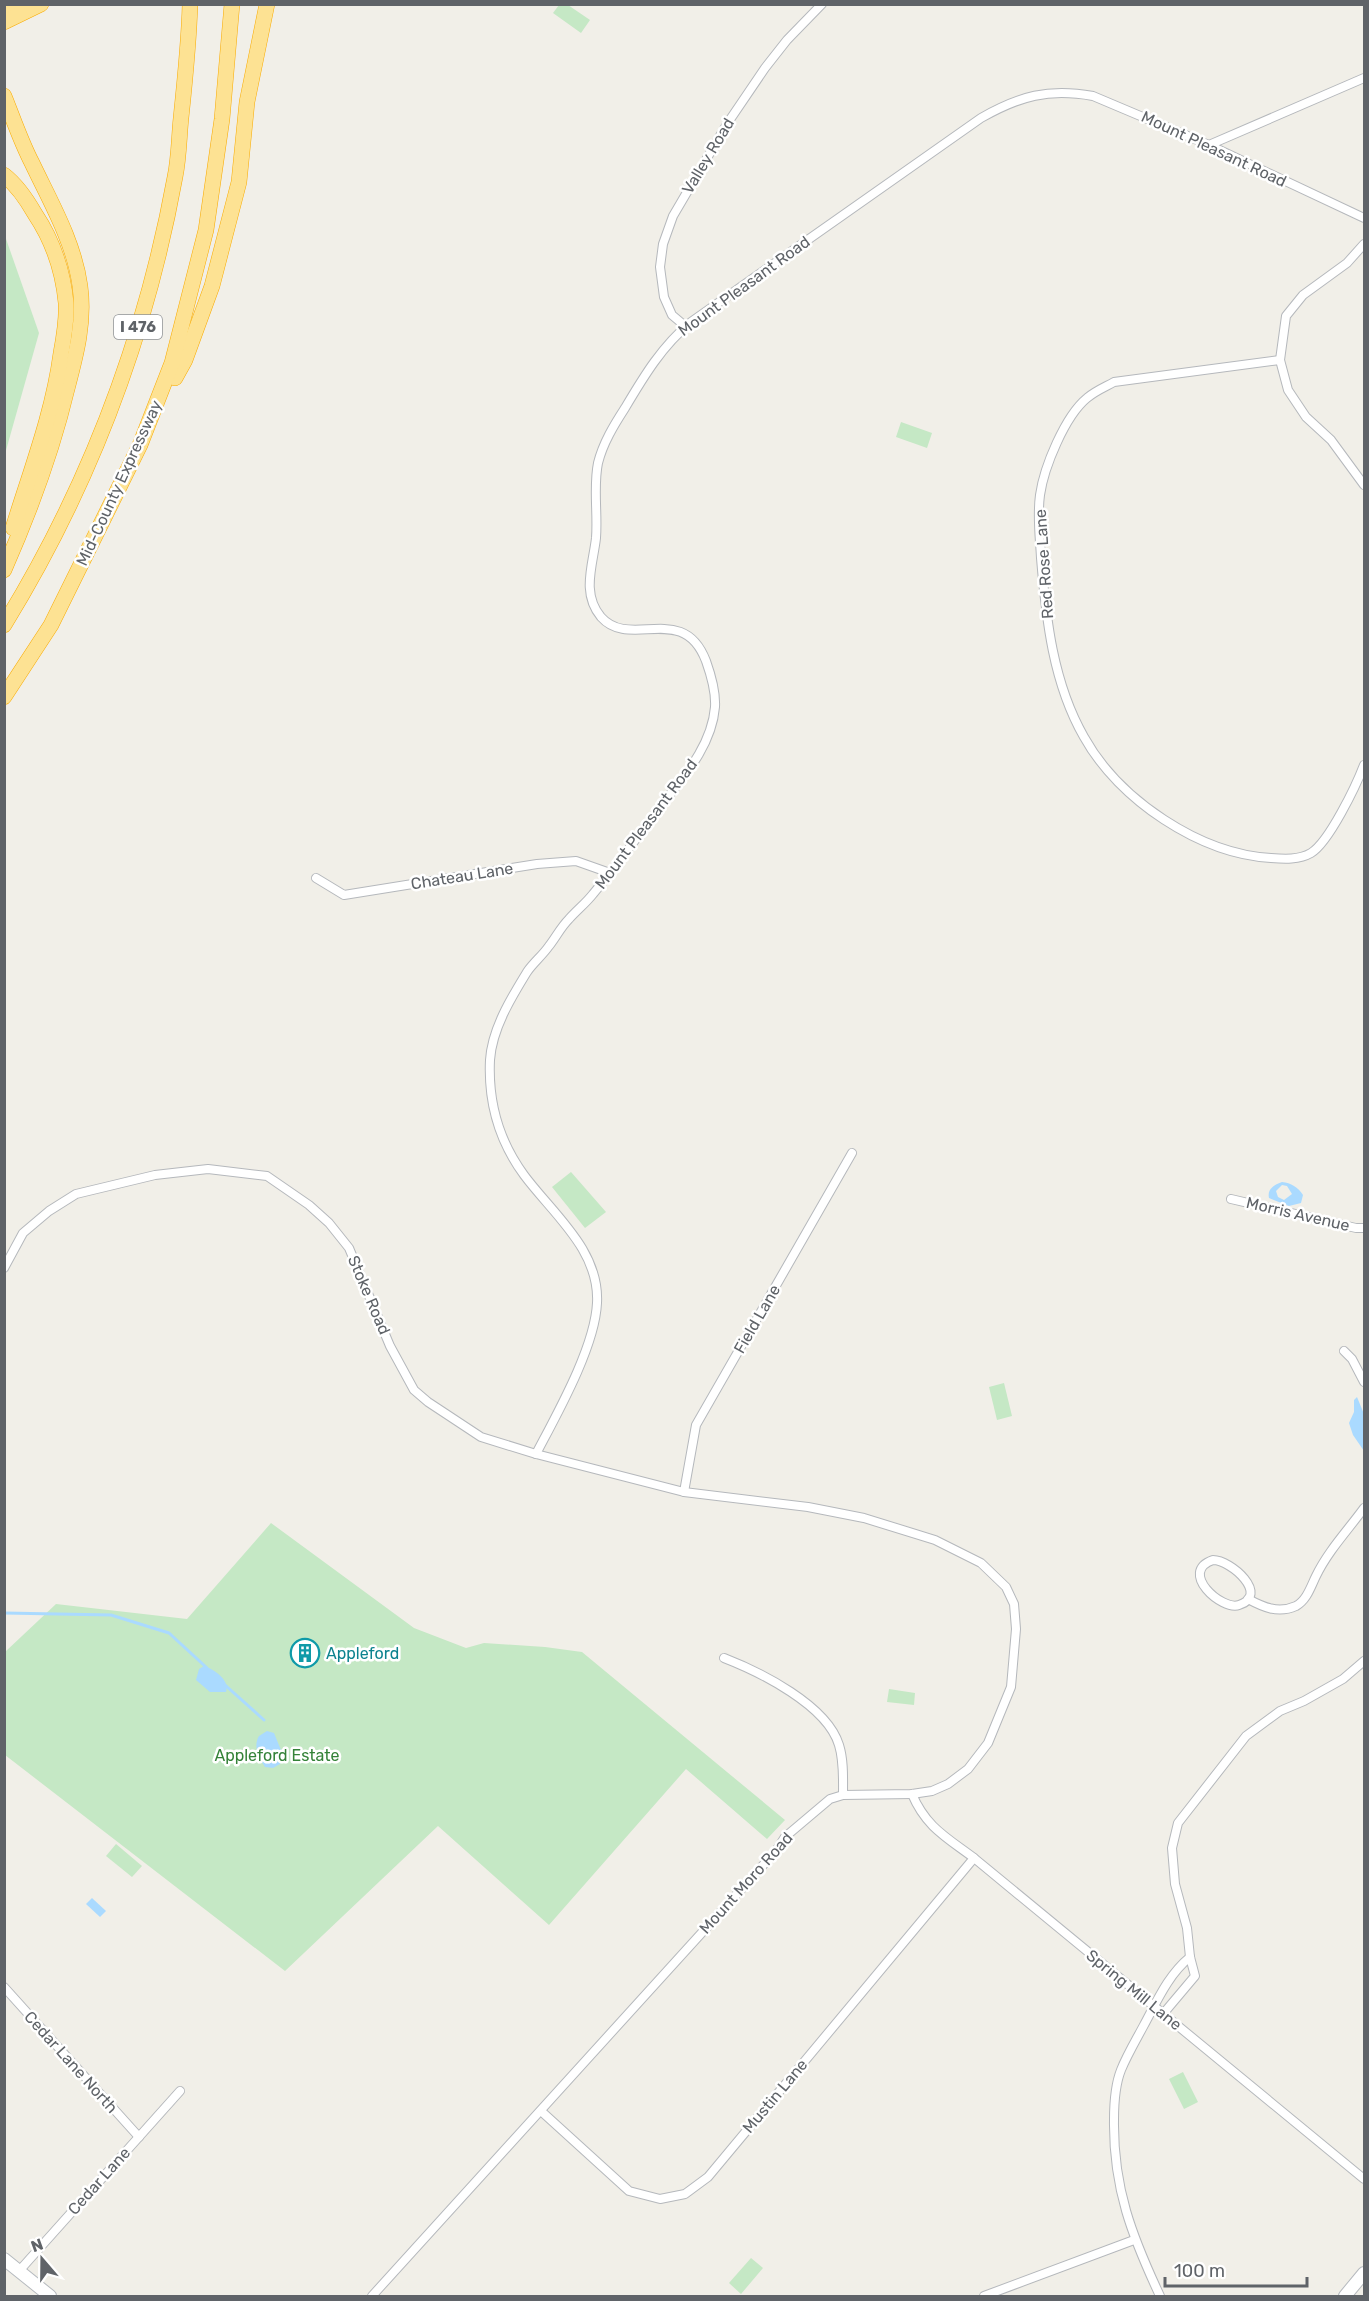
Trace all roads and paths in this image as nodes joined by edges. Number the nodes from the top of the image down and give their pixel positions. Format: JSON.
{"nodes":[{"id":1,"x":15,"y":4,"type":"edge"},
{"id":2,"x":41,"y":4,"type":"edge"},
{"id":3,"x":190,"y":4,"type":"edge"},
{"id":4,"x":267,"y":4,"type":"edge"},
{"id":5,"x":822,"y":4,"type":"edge"},
{"id":6,"x":232,"y":6,"type":"edge"},
{"id":7,"x":4,"y":11,"type":"edge"},
{"id":8,"x":4,"y":22,"type":"edge"},
{"id":9,"x":1365,"y":78,"type":"edge"},
{"id":10,"x":4,"y":96,"type":"edge"},
{"id":11,"x":1209,"y":145,"type":"junction"},
{"id":12,"x":4,"y":174,"type":"edge"},
{"id":13,"x":4,"y":190,"type":"edge"},
{"id":14,"x":1365,"y":218,"type":"edge"},
{"id":15,"x":1365,"y":244,"type":"edge"},
{"id":16,"x":685,"y":326,"type":"junction"},
{"id":17,"x":63,"y":343,"type":"junction"},
{"id":18,"x":1280,"y":360,"type":"junction"},
{"id":19,"x":140,"y":445,"type":"junction"},
{"id":20,"x":1365,"y":485,"type":"edge"},
{"id":21,"x":4,"y":548,"type":"edge"},
{"id":22,"x":4,"y":570,"type":"edge"},
{"id":23,"x":4,"y":625,"type":"edge"},
{"id":24,"x":4,"y":697,"type":"edge"},
{"id":25,"x":1365,"y":765,"type":"edge"},
{"id":26,"x":610,"y":873,"type":"junction"},
{"id":27,"x":316,"y":878,"type":"dead end"},
{"id":28,"x":852,"y":1153,"type":"dead end"},
{"id":29,"x":1231,"y":1199,"type":"dead end"},
{"id":30,"x":1365,"y":1228,"type":"edge"},
{"id":31,"x":4,"y":1268,"type":"edge"},
{"id":32,"x":1344,"y":1351,"type":"dead end"},
{"id":33,"x":1365,"y":1382,"type":"edge"},
{"id":34,"x":537,"y":1454,"type":"junction"},
{"id":35,"x":684,"y":1492,"type":"junction"},
{"id":36,"x":1365,"y":1508,"type":"edge"},
{"id":37,"x":1248,"y":1599,"type":"junction"},
{"id":38,"x":724,"y":1658,"type":"dead end"},
{"id":39,"x":1365,"y":1661,"type":"edge"},
{"id":40,"x":912,"y":1794,"type":"junction"},
{"id":41,"x":843,"y":1795,"type":"junction"},
{"id":42,"x":974,"y":1858,"type":"junction"},
{"id":43,"x":1190,"y":1957,"type":"junction"},
{"id":44,"x":4,"y":1987,"type":"edge"},
{"id":45,"x":1154,"y":2007,"type":"junction"},
{"id":46,"x":1163,"y":2014,"type":"junction"},
{"id":47,"x":180,"y":2091,"type":"dead end"},
{"id":48,"x":541,"y":2110,"type":"junction"},
{"id":49,"x":139,"y":2137,"type":"junction"},
{"id":50,"x":1365,"y":2179,"type":"edge"},
{"id":51,"x":1134,"y":2240,"type":"junction"},
{"id":52,"x":4,"y":2259,"type":"edge"},
{"id":53,"x":19,"y":2271,"type":"junction"},
{"id":54,"x":1365,"y":2273,"type":"edge"},
{"id":55,"x":50,"y":2296,"type":"edge"},
{"id":56,"x":372,"y":2296,"type":"edge"},
{"id":57,"x":984,"y":2296,"type":"edge"},
{"id":58,"x":1160,"y":2296,"type":"edge"},
{"id":59,"x":1345,"y":2296,"type":"edge"}],
"edges":[{"from":1,"to":7,"type":"highway"},
{"from":2,"to":8,"type":"highway"},
{"from":3,"to":23,"type":"highway","name":"Mid-County Expressway","number":"I 476"},
{"from":4,"to":19,"type":"highway"},
{"from":5,"to":16,"type":"street","name":"Valley Road"},
{"from":6,"to":19,"type":"highway","name":"Mid-County Expressway","number":"I 476"},
{"from":9,"to":11,"type":"street"},
{"from":10,"to":22,"type":"highway"},
{"from":11,"to":14,"type":"street","name":"Mount Pleasant Road"},
{"from":11,"to":16,"type":"street","name":"Mount Pleasant Road"},
{"from":12,"to":17,"type":"highway"},
{"from":13,"to":17,"type":"highway"},
{"from":15,"to":18,"type":"street"},
{"from":16,"to":26,"type":"street","name":"Mount Pleasant Road"},
{"from":17,"to":21,"type":"highway"},
{"from":18,"to":20,"type":"street"},
{"from":18,"to":25,"type":"street","name":"Red Rose Lane"},
{"from":19,"to":24,"type":"highway","name":"Mid-County Expressway","number":"I 476"},
{"from":26,"to":27,"type":"street","name":"Chateau Lane"},
{"from":26,"to":34,"type":"street","name":"Mount Pleasant Road"},
{"from":28,"to":35,"type":"street","name":"Field Lane"},
{"from":29,"to":30,"type":"street","name":"Morris Avenue"},
{"from":31,"to":34,"type":"street","name":"Stoke Road"},
{"from":32,"to":33,"type":"street"},
{"from":34,"to":35,"type":"street","name":"Mount Moro Road"},
{"from":35,"to":40,"type":"street","name":"Mount Moro Road"},
{"from":36,"to":37,"type":"street"},
{"from":37,"to":37,"type":"street"},
{"from":38,"to":41,"type":"street"},
{"from":39,"to":43,"type":"street"},
{"from":40,"to":41,"type":"street","name":"Mount Moro Road"},
{"from":40,"to":42,"type":"street","name":"Spring Mill Lane"},
{"from":41,"to":48,"type":"street","name":"Mount Moro Road"},
{"from":42,"to":45,"type":"street","name":"Spring Mill Lane"},
{"from":42,"to":48,"type":"street","name":"Mustin Lane"},
{"from":43,"to":45,"type":"street"},
{"from":43,"to":46,"type":"street"},
{"from":44,"to":49,"type":"street","name":"Cedar Lane North"},
{"from":45,"to":46,"type":"street","name":"Spring Mill Lane"},
{"from":45,"to":51,"type":"street"},
{"from":46,"to":50,"type":"street","name":"Spring Mill Lane"},
{"from":47,"to":49,"type":"street","name":"Cedar Lane"},
{"from":48,"to":56,"type":"street","name":"Mount Moro Road"},
{"from":49,"to":53,"type":"street","name":"Cedar Lane"},
{"from":51,"to":57,"type":"street"},
{"from":51,"to":58,"type":"street"},
{"from":52,"to":53,"type":"street"},
{"from":53,"to":55,"type":"street"},
{"from":54,"to":59,"type":"street"}]}
